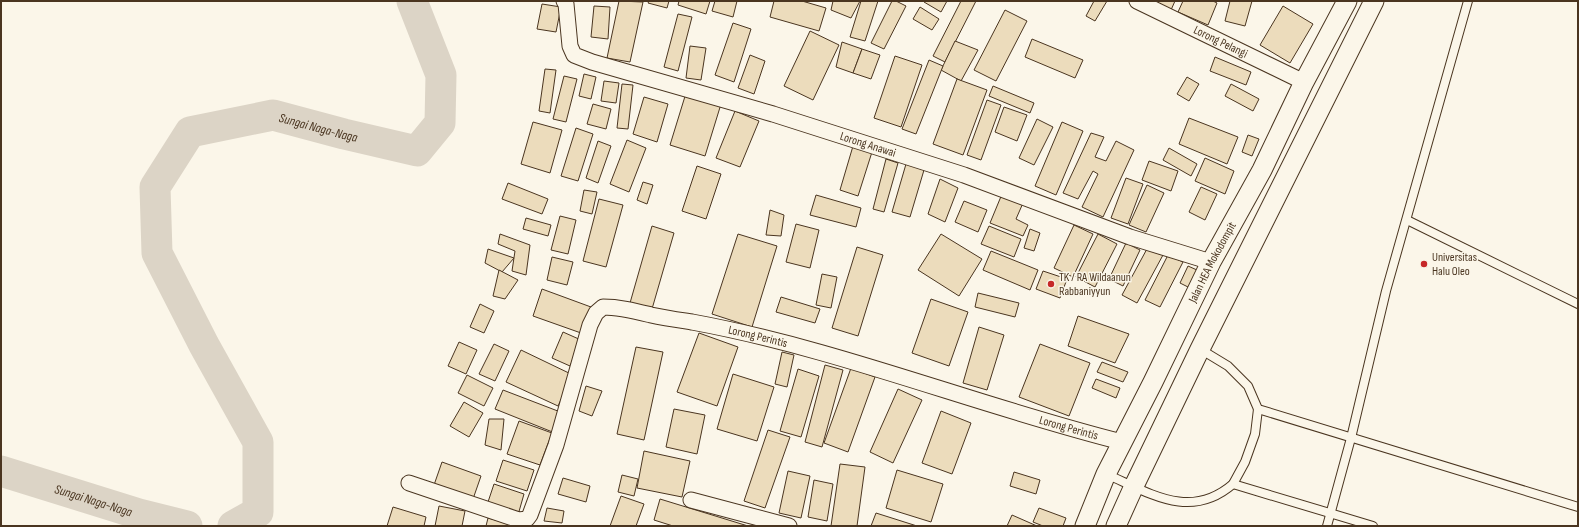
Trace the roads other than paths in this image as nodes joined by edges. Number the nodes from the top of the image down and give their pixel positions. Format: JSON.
{"nodes":[{"id":1,"x":564,"y":1,"type":"edge"},
{"id":2,"x":1137,"y":1,"type":"edge"},
{"id":3,"x":1347,"y":1,"type":"edge"},
{"id":4,"x":1374,"y":1,"type":"edge"},
{"id":5,"x":1468,"y":1,"type":"edge"},
{"id":6,"x":1326,"y":38,"type":"junction"},
{"id":7,"x":1349,"y":53,"type":"junction"},
{"id":8,"x":1304,"y":82,"type":"junction"},
{"id":9,"x":1407,"y":220,"type":"junction"},
{"id":10,"x":1211,"y":262,"type":"junction"},
{"id":11,"x":1578,"y":304,"type":"edge"},
{"id":12,"x":1200,"y":349,"type":"junction"},
{"id":13,"x":1153,"y":382,"type":"junction"},
{"id":14,"x":1179,"y":394,"type":"junction"},
{"id":15,"x":1258,"y":409,"type":"junction"},
{"id":16,"x":1351,"y":438,"type":"junction"},
{"id":17,"x":1122,"y":442,"type":"junction"},
{"id":18,"x":1106,"y":474,"type":"junction"},
{"id":19,"x":409,"y":483,"type":"dead end"},
{"id":20,"x":1233,"y":484,"type":"junction"},
{"id":21,"x":1134,"y":486,"type":"junction"},
{"id":22,"x":691,"y":500,"type":"dead end"},
{"id":23,"x":1578,"y":507,"type":"edge"},
{"id":24,"x":1331,"y":514,"type":"junction"},
{"id":25,"x":789,"y":526,"type":"edge"},
{"id":26,"x":1085,"y":526,"type":"edge"},
{"id":27,"x":1116,"y":526,"type":"edge"},
{"id":28,"x":1327,"y":526,"type":"edge"},
{"id":29,"x":1373,"y":526,"type":"edge"}],
"edges":[{"from":1,"to":10,"type":"street","name":"Lorong Anawai"},
{"from":2,"to":8,"type":"street","name":"Lorong Pelangi"},
{"from":3,"to":6,"type":"street","name":"Jalan HEA Mokodompit"},
{"from":4,"to":7,"type":"street"},
{"from":5,"to":9,"type":"lane"},
{"from":6,"to":7,"type":"street"},
{"from":6,"to":8,"type":"street","name":"Jalan HEA Mokodompit"},
{"from":7,"to":12,"type":"street"},
{"from":8,"to":10,"type":"street","name":"Jalan HEA Mokodompit"},
{"from":9,"to":11,"type":"lane"},
{"from":9,"to":16,"type":"lane"},
{"from":10,"to":13,"type":"street","name":"Jalan HEA Mokodompit"},
{"from":12,"to":14,"type":"street"},
{"from":12,"to":15,"type":"lane"},
{"from":13,"to":14,"type":"street"},
{"from":13,"to":17,"type":"street","name":"Jalan HEA Mokodompit"},
{"from":14,"to":21,"type":"street"},
{"from":15,"to":16,"type":"lane"},
{"from":15,"to":20,"type":"lane"},
{"from":16,"to":23,"type":"lane"},
{"from":16,"to":24,"type":"lane"},
{"from":17,"to":18,"type":"street","name":"Jalan HEA Mokodompit"},
{"from":17,"to":19,"type":"street","name":"Lorong Perintis"},
{"from":18,"to":21,"type":"lane"},
{"from":18,"to":26,"type":"street","name":"Jalan HEA Mokodompit"},
{"from":20,"to":21,"type":"lane"},
{"from":20,"to":24,"type":"lane"},
{"from":21,"to":27,"type":"street"},
{"from":22,"to":25,"type":"street"},
{"from":24,"to":28,"type":"lane"},
{"from":24,"to":29,"type":"lane"}]}
